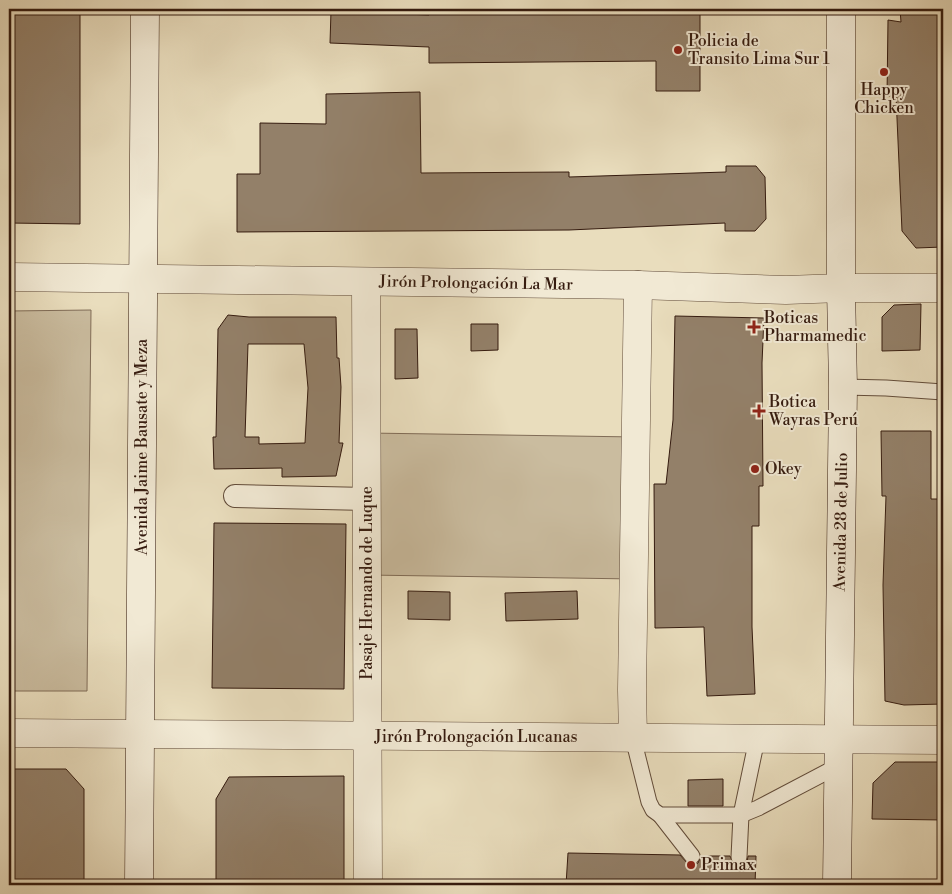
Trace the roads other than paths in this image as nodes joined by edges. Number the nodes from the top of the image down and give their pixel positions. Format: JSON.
{"nodes":[{"id":1,"x":145,"y":9,"type":"edge"},
{"id":2,"x":841,"y":9,"type":"edge"},
{"id":3,"x":9,"y":277,"type":"edge"},
{"id":4,"x":143,"y":278,"type":"junction"},
{"id":5,"x":366,"y":282,"type":"junction"},
{"id":6,"x":638,"y":285,"type":"junction"},
{"id":7,"x":841,"y":288,"type":"junction"},
{"id":8,"x":943,"y":288,"type":"edge"},
{"id":9,"x":843,"y":388,"type":"junction"},
{"id":10,"x":943,"y":392,"type":"edge"},
{"id":11,"x":235,"y":496,"type":"dead end"},
{"id":12,"x":367,"y":499,"type":"junction"},
{"id":13,"x":9,"y":733,"type":"edge"},
{"id":14,"x":140,"y":734,"type":"junction"},
{"id":15,"x":368,"y":736,"type":"junction"},
{"id":16,"x":633,"y":738,"type":"junction"},
{"id":17,"x":757,"y":739,"type":"junction"},
{"id":18,"x":838,"y":739,"type":"junction"},
{"id":19,"x":943,"y":740,"type":"edge"},
{"id":20,"x":838,"y":766,"type":"junction"},
{"id":21,"x":660,"y":815,"type":"junction"},
{"id":22,"x":741,"y":815,"type":"junction"},
{"id":23,"x":692,"y":856,"type":"dead end"},
{"id":24,"x":739,"y":856,"type":"dead end"},
{"id":25,"x":139,"y":885,"type":"edge"},
{"id":26,"x":368,"y":885,"type":"edge"},
{"id":27,"x":837,"y":885,"type":"edge"}],
"edges":[{"from":1,"to":4,"type":"street","name":"Avenida Jaime Bausate y Meza"},
{"from":2,"to":7,"type":"street","name":"Avenida 28 de Julio"},
{"from":3,"to":4,"type":"street","name":"Jirón Prolongación La Mar"},
{"from":4,"to":5,"type":"street","name":"Jirón Prolongación La Mar"},
{"from":4,"to":14,"type":"street","name":"Avenida Jaime Bausate y Meza"},
{"from":5,"to":6,"type":"street","name":"Jirón Prolongación La Mar"},
{"from":5,"to":12,"type":"street","name":"Pasaje Hernando de Luque"},
{"from":6,"to":7,"type":"street","name":"Jirón Prolongación La Mar"},
{"from":6,"to":16,"type":"street"},
{"from":7,"to":8,"type":"street","name":"Jirón Prolongación La Mar"},
{"from":7,"to":9,"type":"street","name":"Avenida 28 de Julio"},
{"from":9,"to":10,"type":"lane"},
{"from":9,"to":18,"type":"street","name":"Avenida 28 de Julio"},
{"from":11,"to":12,"type":"street"},
{"from":12,"to":15,"type":"street","name":"Pasaje Hernando de Luque"},
{"from":13,"to":14,"type":"street","name":"Jirón Prolongación Lucanas"},
{"from":14,"to":15,"type":"street","name":"Jirón Prolongación Lucanas"},
{"from":14,"to":25,"type":"street","name":"Avenida Jaime Bausate y Meza"},
{"from":15,"to":16,"type":"street","name":"Jirón Prolongación Lucanas"},
{"from":15,"to":26,"type":"street","name":"Pasaje Hernando de Luque"},
{"from":16,"to":17,"type":"street","name":"Jirón Prolongación Lucanas"},
{"from":16,"to":21,"type":"lane"},
{"from":17,"to":18,"type":"street","name":"Jirón Prolongación Lucanas"},
{"from":17,"to":22,"type":"lane"},
{"from":18,"to":19,"type":"street","name":"Jirón Prolongación Lucanas"},
{"from":18,"to":20,"type":"street","name":"Avenida 28 de Julio"},
{"from":20,"to":22,"type":"lane"},
{"from":20,"to":27,"type":"street","name":"Avenida 28 de Julio"},
{"from":21,"to":22,"type":"lane"},
{"from":21,"to":23,"type":"lane"},
{"from":22,"to":24,"type":"lane"}]}
